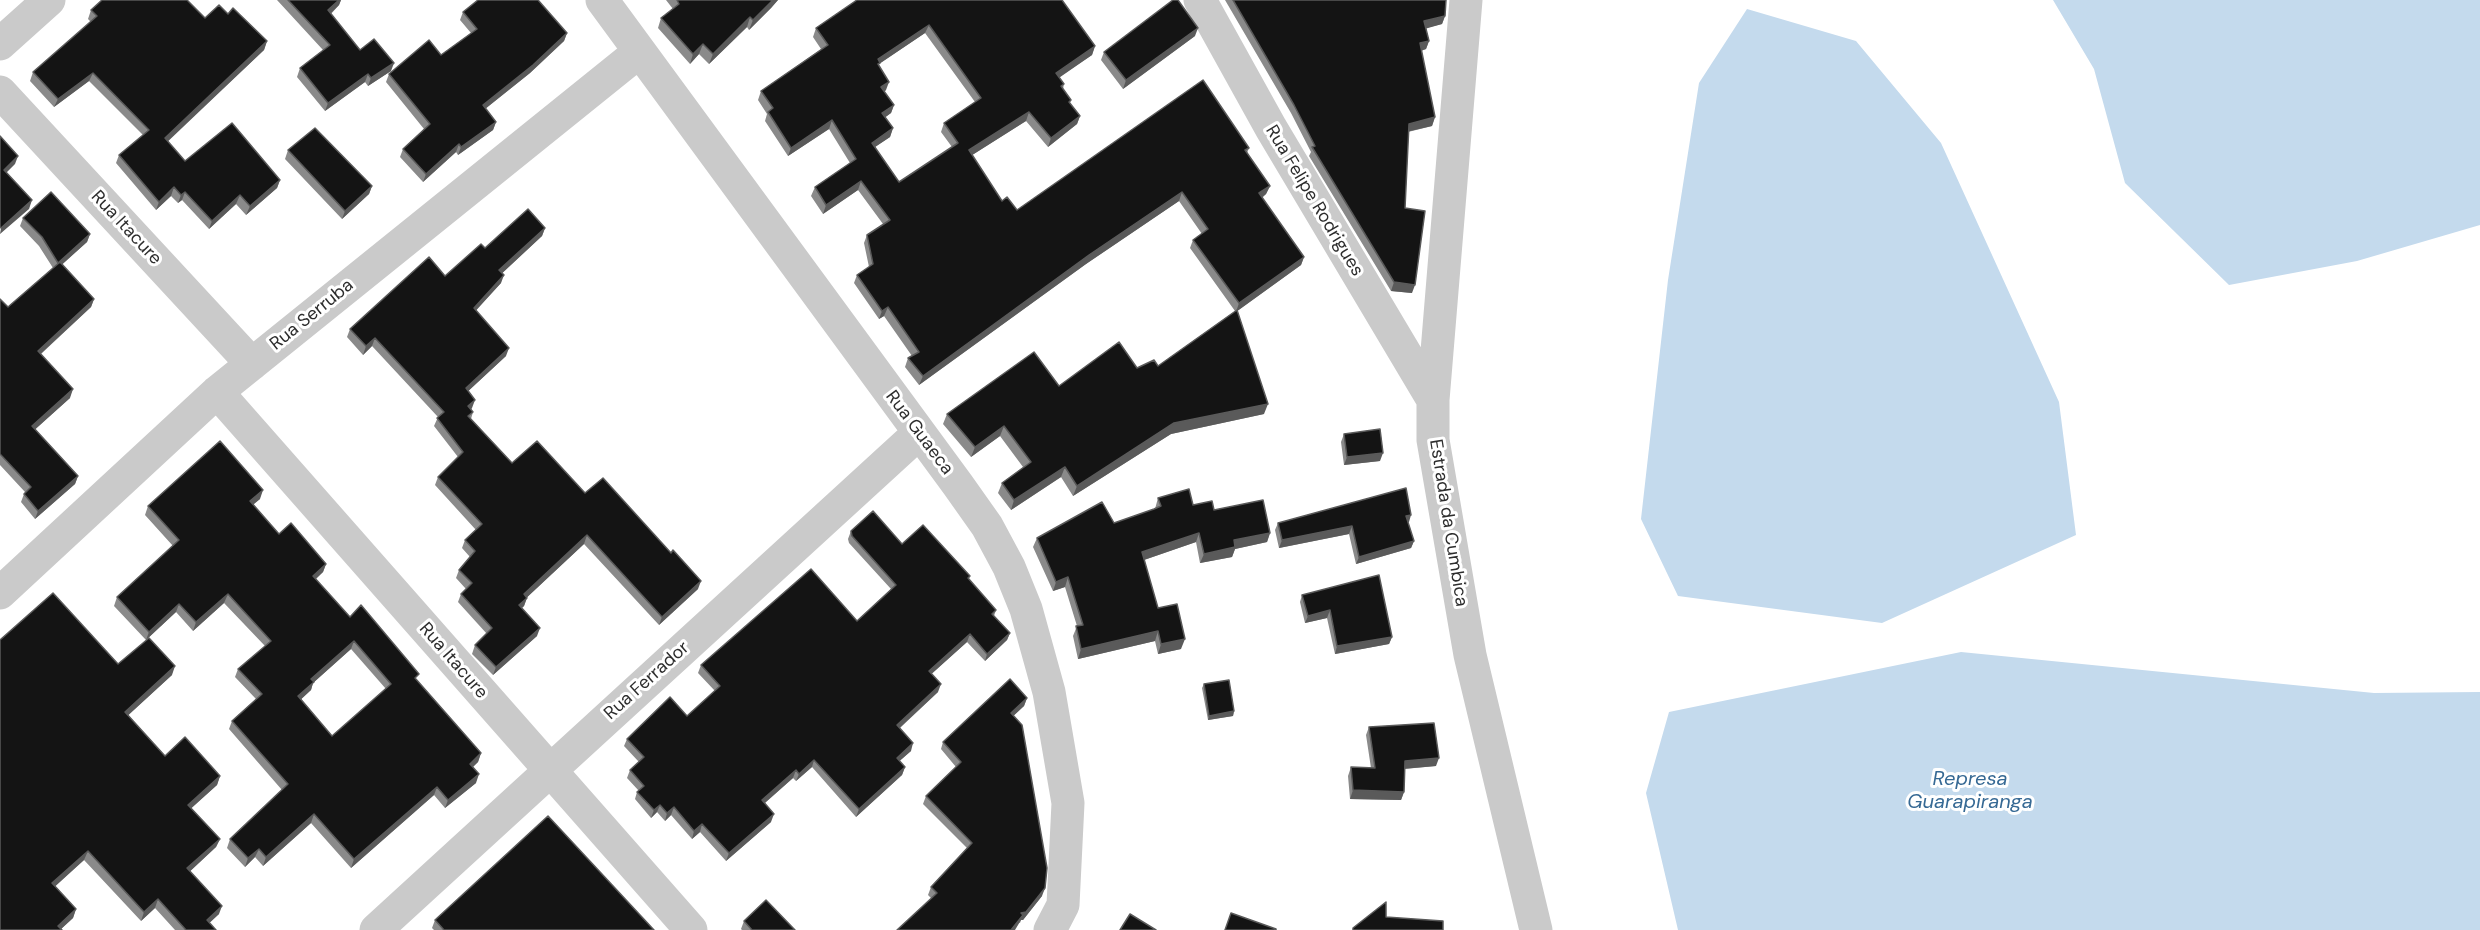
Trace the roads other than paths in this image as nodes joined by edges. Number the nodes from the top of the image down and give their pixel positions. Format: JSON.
{"nodes":[{"id":1,"x":49,"y":0,"type":"edge"},
{"id":2,"x":602,"y":0,"type":"edge"},
{"id":3,"x":1200,"y":0,"type":"edge"},
{"id":4,"x":1466,"y":0,"type":"edge"},
{"id":5,"x":0,"y":44,"type":"edge"},
{"id":6,"x":639,"y":52,"type":"junction"},
{"id":7,"x":0,"y":92,"type":"edge"},
{"id":8,"x":252,"y":364,"type":"junction"},
{"id":9,"x":217,"y":392,"type":"junction"},
{"id":10,"x":1433,"y":400,"type":"junction"},
{"id":11,"x":919,"y":433,"type":"junction"},
{"id":12,"x":0,"y":593,"type":"edge"},
{"id":13,"x":549,"y":771,"type":"junction"},
{"id":14,"x":376,"y":930,"type":"edge"},
{"id":15,"x":691,"y":930,"type":"edge"},
{"id":16,"x":1050,"y":930,"type":"edge"},
{"id":17,"x":1536,"y":930,"type":"edge"}],
"edges":[{"from":1,"to":5,"type":"street"},
{"from":2,"to":6,"type":"street","name":"Rua Guaeca"},
{"from":3,"to":10,"type":"street","name":"Rua Felipe Rodrigues"},
{"from":4,"to":10,"type":"street","name":"Estrada da Cumbica"},
{"from":6,"to":8,"type":"street","name":"Rua Serruba"},
{"from":6,"to":11,"type":"street","name":"Rua Guaeca"},
{"from":7,"to":8,"type":"street","name":"Rua Itacure"},
{"from":8,"to":9,"type":"street","name":"Rua Serruba"},
{"from":9,"to":12,"type":"street","name":"Rua Serruba"},
{"from":9,"to":13,"type":"street","name":"Rua Itacure"},
{"from":10,"to":17,"type":"street","name":"Estrada da Cumbica"},
{"from":11,"to":13,"type":"street","name":"Rua Ferrador"},
{"from":11,"to":16,"type":"street","name":"Rua Guaeca"},
{"from":13,"to":14,"type":"street","name":"Rua Ferrador"},
{"from":13,"to":15,"type":"street","name":"Rua Itacure"}]}
